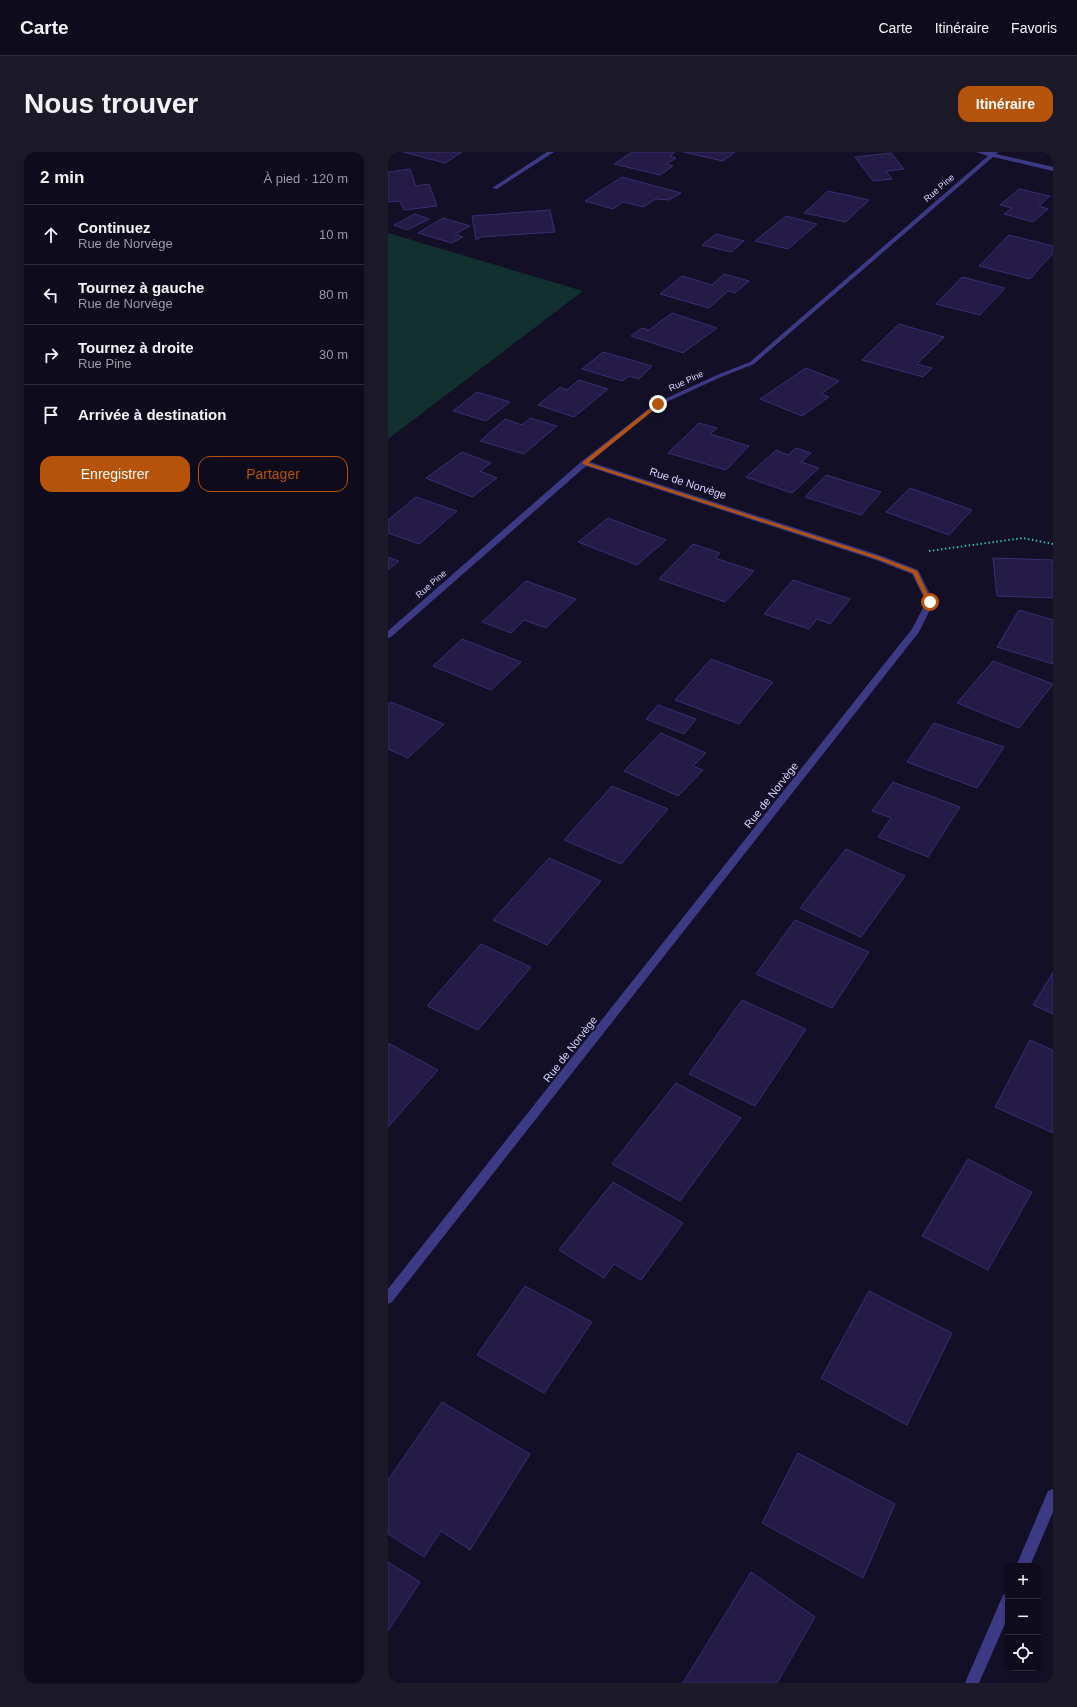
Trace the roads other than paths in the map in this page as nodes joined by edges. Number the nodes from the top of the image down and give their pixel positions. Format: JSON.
{"nodes":[{"id":1,"x":551,"y":152,"type":"edge"},
{"id":2,"x":979,"y":152,"type":"edge"},
{"id":3,"x":994,"y":153,"type":"edge"},
{"id":4,"x":1053,"y":169,"type":"edge"},
{"id":5,"x":495,"y":188,"type":"dead end"},
{"id":6,"x":585,"y":463,"type":"junction"},
{"id":7,"x":388,"y":634,"type":"edge"},
{"id":8,"x":388,"y":1298,"type":"edge"},
{"id":9,"x":1053,"y":1496,"type":"edge"},
{"id":10,"x":1024,"y":1563,"type":"edge"},
{"id":11,"x":1005,"y":1607,"type":"edge"},
{"id":12,"x":972,"y":1683,"type":"edge"}],
"edges":[{"from":1,"to":5,"type":"street"},
{"from":2,"to":3,"type":"street"},
{"from":3,"to":4,"type":"street"},
{"from":3,"to":6,"type":"street","name":"Rue Pine"},
{"from":6,"to":7,"type":"street","name":"Rue Pine"},
{"from":6,"to":8,"type":"street","name":"Rue de Norvège"},
{"from":9,"to":10,"type":"street"},
{"from":11,"to":12,"type":"street"}]}
